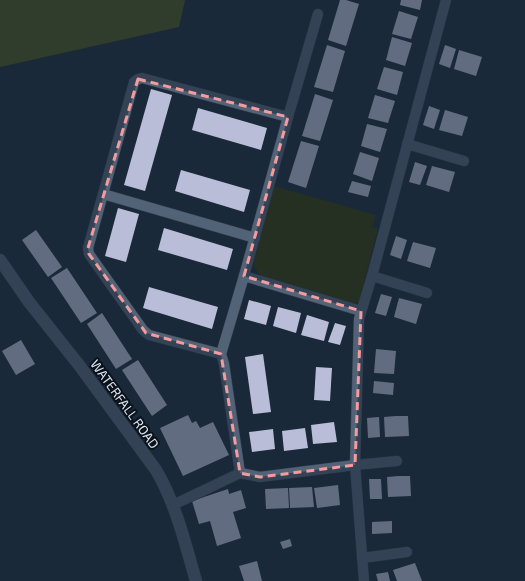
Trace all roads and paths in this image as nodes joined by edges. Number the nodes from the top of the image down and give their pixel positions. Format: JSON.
{"nodes":[{"id":1,"x":446,"y":0,"type":"edge"},
{"id":2,"x":318,"y":14,"type":"dead end"},
{"id":3,"x":288,"y":117,"type":"junction"},
{"id":4,"x":407,"y":144,"type":"junction"},
{"id":5,"x":464,"y":161,"type":"dead end"},
{"id":6,"x":103,"y":194,"type":"junction"},
{"id":7,"x":255,"y":238,"type":"junction"},
{"id":8,"x":0,"y":260,"type":"edge"},
{"id":9,"x":244,"y":276,"type":"junction"},
{"id":10,"x":372,"y":276,"type":"junction"},
{"id":11,"x":427,"y":293,"type":"dead end"},
{"id":12,"x":361,"y":311,"type":"junction"},
{"id":13,"x":221,"y":354,"type":"junction"},
{"id":14,"x":397,"y":461,"type":"dead end"},
{"id":15,"x":355,"y":465,"type":"junction"},
{"id":16,"x":240,"y":473,"type":"junction"},
{"id":17,"x":173,"y":505,"type":"junction"},
{"id":18,"x":407,"y":552,"type":"dead end"},
{"id":19,"x":362,"y":558,"type":"junction"},
{"id":20,"x":196,"y":581,"type":"edge"},
{"id":21,"x":364,"y":581,"type":"edge"}],
"edges":[{"from":1,"to":4,"type":"street"},
{"from":2,"to":3,"type":"street"},
{"from":3,"to":6,"type":"street"},
{"from":3,"to":7,"type":"street"},
{"from":4,"to":5,"type":"street"},
{"from":4,"to":10,"type":"street"},
{"from":6,"to":7,"type":"street"},
{"from":6,"to":13,"type":"street"},
{"from":7,"to":9,"type":"street"},
{"from":8,"to":17,"type":"street","name":"WATERFALL ROAD"},
{"from":9,"to":12,"type":"street"},
{"from":9,"to":13,"type":"street"},
{"from":10,"to":11,"type":"street"},
{"from":10,"to":12,"type":"street"},
{"from":12,"to":15,"type":"street"},
{"from":13,"to":16,"type":"street"},
{"from":14,"to":15,"type":"street"},
{"from":15,"to":16,"type":"street"},
{"from":15,"to":19,"type":"street"},
{"from":16,"to":17,"type":"street"},
{"from":17,"to":20,"type":"street","name":"WATERFALL ROAD"},
{"from":18,"to":19,"type":"street"},
{"from":19,"to":21,"type":"street"}]}
